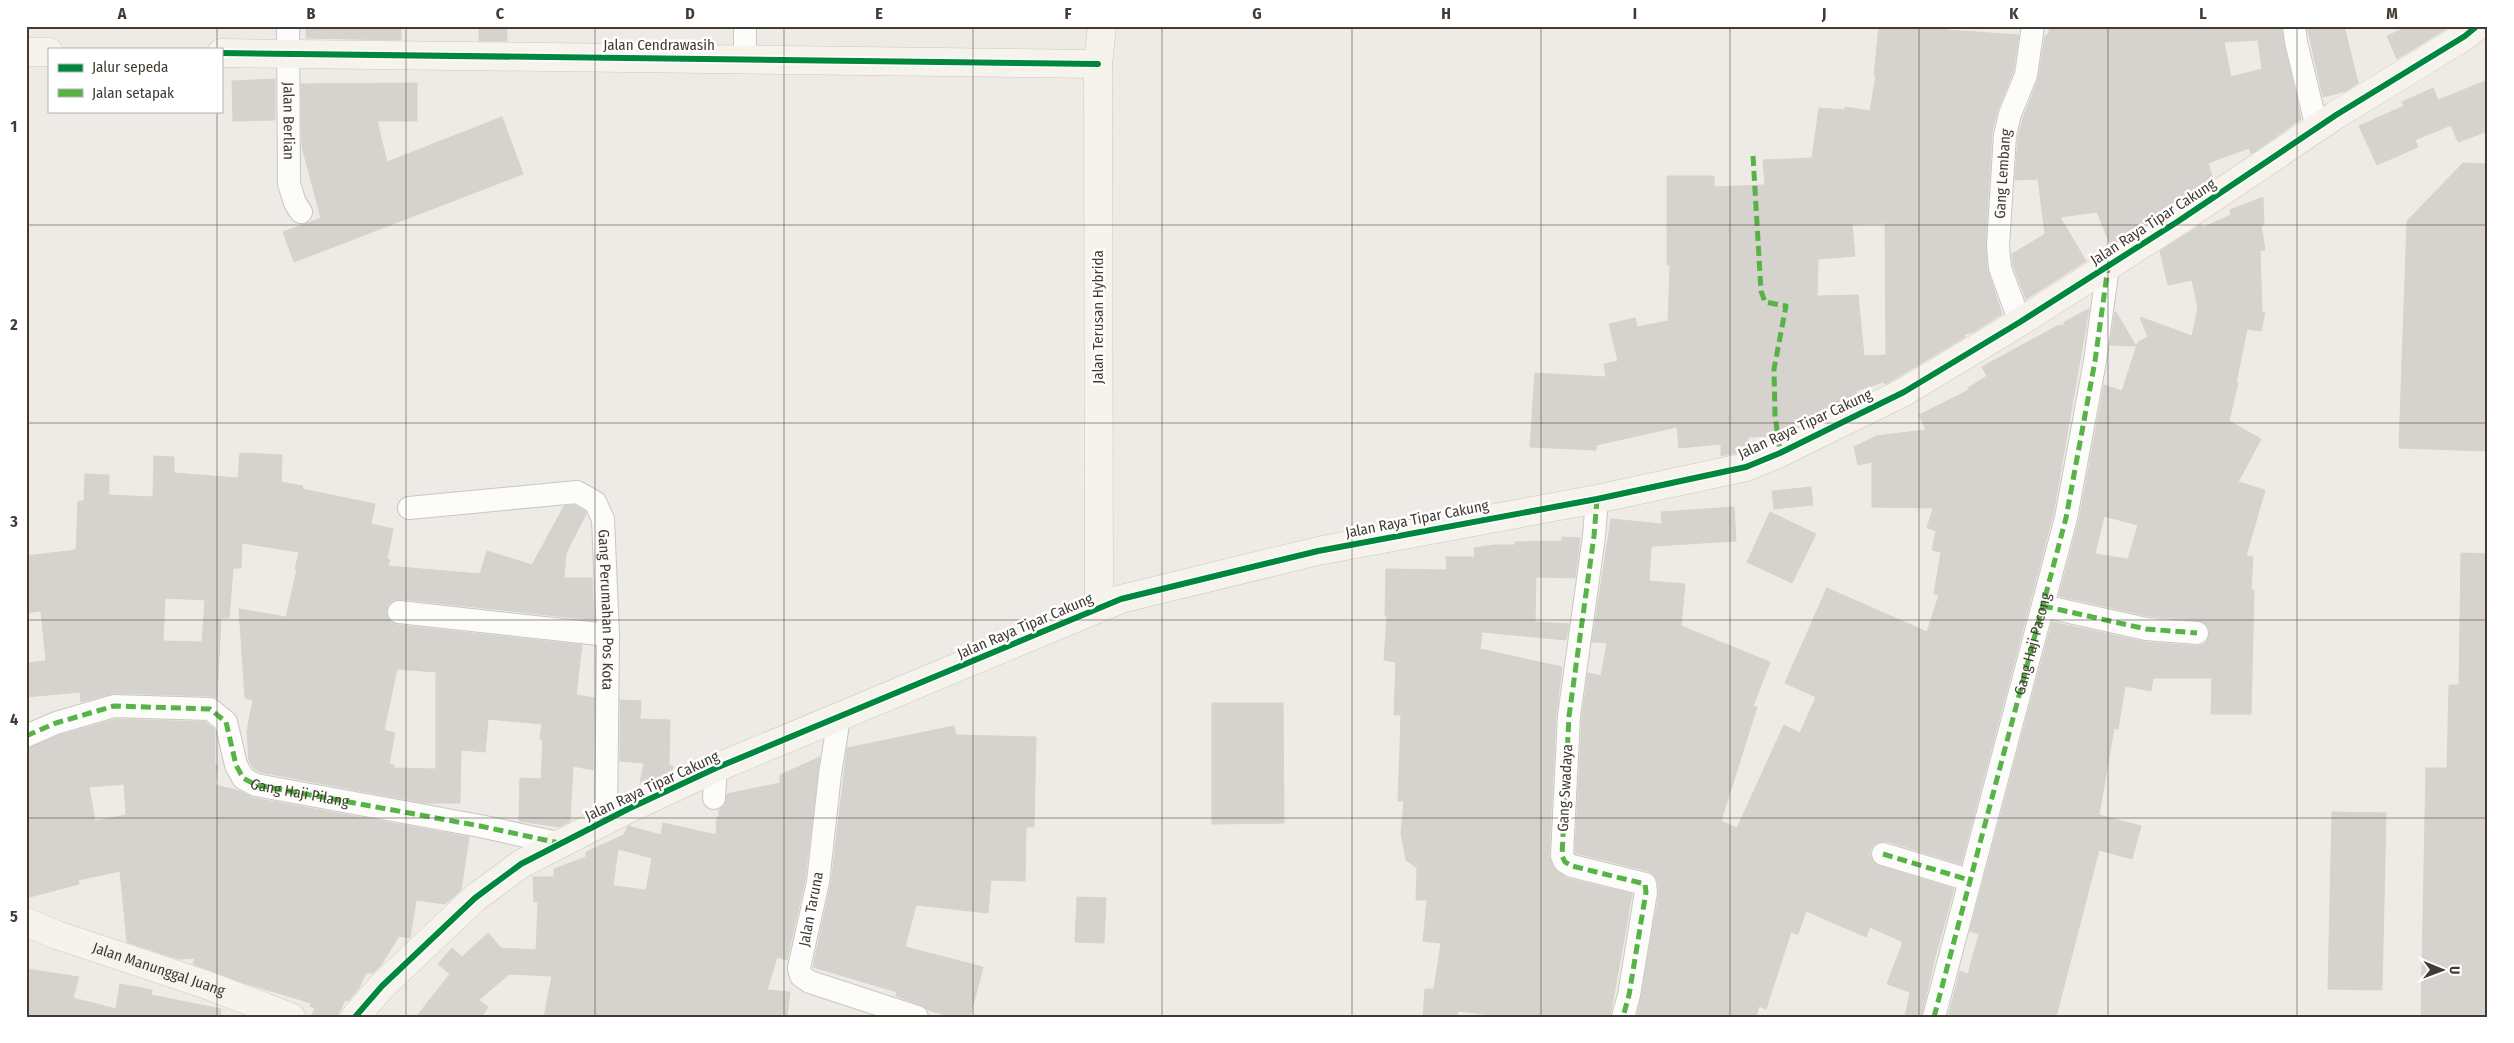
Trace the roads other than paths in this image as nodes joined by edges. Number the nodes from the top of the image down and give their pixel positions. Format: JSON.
{"nodes":[{"id":1,"x":745,"y":26,"type":"edge"},
{"id":2,"x":1102,"y":26,"type":"edge"},
{"id":3,"x":2033,"y":26,"type":"edge"},
{"id":4,"x":2294,"y":26,"type":"edge"},
{"id":5,"x":2477,"y":26,"type":"edge"},
{"id":6,"x":288,"y":39,"type":"edge"},
{"id":7,"x":26,"y":52,"type":"edge"},
{"id":8,"x":48,"y":52,"type":"edge"},
{"id":9,"x":222,"y":52,"type":"edge"},
{"id":10,"x":745,"y":58,"type":"junction"},
{"id":11,"x":1098,"y":64,"type":"junction"},
{"id":12,"x":2317,"y":128,"type":"junction"},
{"id":13,"x":302,"y":212,"type":"dead end"},
{"id":14,"x":2108,"y":267,"type":"junction"},
{"id":15,"x":2020,"y":322,"type":"junction"},
{"id":16,"x":1598,"y":499,"type":"junction"},
{"id":17,"x":409,"y":508,"type":"dead end"},
{"id":18,"x":2043,"y":606,"type":"junction"},
{"id":19,"x":1099,"y":608,"type":"junction"},
{"id":20,"x":399,"y":612,"type":"dead end"},
{"id":21,"x":2197,"y":633,"type":"dead end"},
{"id":22,"x":608,"y":635,"type":"junction"},
{"id":23,"x":839,"y":718,"type":"junction"},
{"id":24,"x":26,"y":736,"type":"edge"},
{"id":25,"x":716,"y":768,"type":"junction"},
{"id":26,"x":714,"y":798,"type":"dead end"},
{"id":27,"x":606,"y":820,"type":"junction"},
{"id":28,"x":562,"y":844,"type":"junction"},
{"id":29,"x":1884,"y":854,"type":"dead end"},
{"id":30,"x":1969,"y":880,"type":"junction"},
{"id":31,"x":26,"y":922,"type":"edge"},
{"id":32,"x":291,"y":1017,"type":"edge"},
{"id":33,"x":355,"y":1017,"type":"edge"},
{"id":34,"x":917,"y":1017,"type":"edge"},
{"id":35,"x":1623,"y":1017,"type":"edge"},
{"id":36,"x":1934,"y":1017,"type":"edge"}],
"edges":[{"from":1,"to":10,"type":"street"},
{"from":2,"to":11,"type":"street","name":"Jalan Terusan Hybrida"},
{"from":3,"to":15,"type":"street","name":"Gang Lembang"},
{"from":4,"to":12,"type":"street"},
{"from":5,"to":12,"type":"street","name":"Jalan Raya Tipar Cakung"},
{"from":6,"to":9,"type":"street","name":"Jalan Cendrawasih"},
{"from":6,"to":10,"type":"street","name":"Jalan Cendrawasih"},
{"from":6,"to":13,"type":"street","name":"Jalan Berlian"},
{"from":7,"to":8,"type":"street"},
{"from":10,"to":11,"type":"street","name":"Jalan Cendrawasih"},
{"from":11,"to":19,"type":"street","name":"Jalan Terusan Hybrida"},
{"from":12,"to":14,"type":"street","name":"Jalan Raya Tipar Cakung"},
{"from":14,"to":15,"type":"street","name":"Jalan Raya Tipar Cakung"},
{"from":14,"to":18,"type":"street","name":"Gang Haji Pacong"},
{"from":15,"to":16,"type":"street","name":"Jalan Raya Tipar Cakung"},
{"from":16,"to":19,"type":"street","name":"Jalan Raya Tipar Cakung"},
{"from":16,"to":35,"type":"street","name":"Gang Swadaya"},
{"from":17,"to":22,"type":"street","name":"Gang Perumahan Pos Kota"},
{"from":18,"to":21,"type":"street"},
{"from":18,"to":30,"type":"street","name":"Gang Haji Pacong"},
{"from":19,"to":23,"type":"street","name":"Jalan Raya Tipar Cakung"},
{"from":20,"to":22,"type":"street"},
{"from":22,"to":27,"type":"street","name":"Gang Perumahan Pos Kota"},
{"from":23,"to":25,"type":"street","name":"Jalan Raya Tipar Cakung"},
{"from":23,"to":34,"type":"street","name":"Jalan Taruna"},
{"from":24,"to":28,"type":"street","name":"Gang Haji Pilang"},
{"from":25,"to":26,"type":"street"},
{"from":25,"to":27,"type":"street","name":"Jalan Raya Tipar Cakung"},
{"from":27,"to":28,"type":"street","name":"Jalan Raya Tipar Cakung"},
{"from":28,"to":33,"type":"street","name":"Jalan Raya Tipar Cakung"},
{"from":29,"to":30,"type":"street"},
{"from":30,"to":36,"type":"street","name":"Gang Haji Pacong"},
{"from":31,"to":32,"type":"street","name":"Jalan Manunggal Juang"}]}
